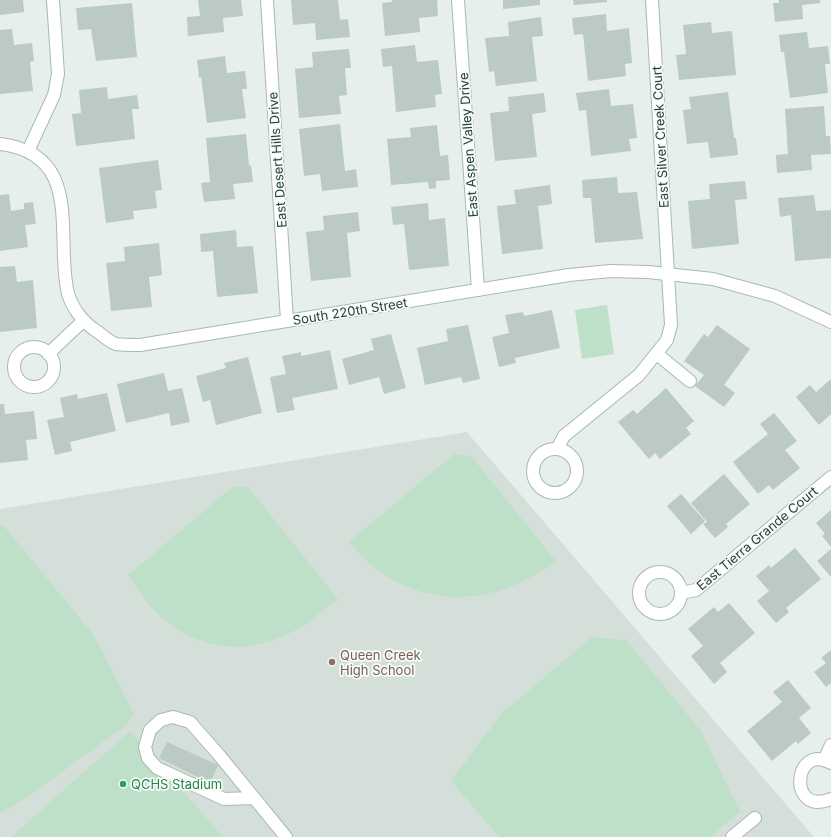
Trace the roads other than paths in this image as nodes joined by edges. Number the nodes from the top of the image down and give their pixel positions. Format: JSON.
{"nodes":[{"id":1,"x":53,"y":0,"type":"edge"},
{"id":2,"x":267,"y":0,"type":"edge"},
{"id":3,"x":458,"y":0,"type":"edge"},
{"id":4,"x":652,"y":0,"type":"edge"},
{"id":5,"x":0,"y":144,"type":"edge"},
{"id":6,"x":28,"y":151,"type":"junction"},
{"id":7,"x":669,"y":274,"type":"junction"},
{"id":8,"x":478,"y":290,"type":"junction"},
{"id":9,"x":829,"y":316,"type":"edge"},
{"id":10,"x":83,"y":321,"type":"junction"},
{"id":11,"x":287,"y":321,"type":"junction"},
{"id":12,"x":48,"y":354,"type":"dead end"},
{"id":13,"x":657,"y":354,"type":"junction"},
{"id":14,"x":690,"y":381,"type":"dead end"},
{"id":15,"x":557,"y":449,"type":"dead end"},
{"id":16,"x":831,"y":476,"type":"edge"},
{"id":17,"x":681,"y":593,"type":"dead end"},
{"id":18,"x":831,"y":745,"type":"edge"},
{"id":19,"x":827,"y":762,"type":"edge"},
{"id":20,"x":254,"y":798,"type":"junction"},
{"id":21,"x":831,"y":799,"type":"edge"},
{"id":22,"x":755,"y":818,"type":"dead end"},
{"id":23,"x":286,"y":837,"type":"edge"},
{"id":24,"x":732,"y":837,"type":"edge"}],
"edges":[{"from":1,"to":6,"type":"street"},
{"from":2,"to":11,"type":"street","name":"East Desert Hills Drive"},
{"from":3,"to":8,"type":"street","name":"East Aspen Valley Drive"},
{"from":4,"to":7,"type":"street","name":"East Silver Creek Court"},
{"from":5,"to":6,"type":"street","name":"South 220th Street"},
{"from":6,"to":10,"type":"street","name":"South 220th Street"},
{"from":7,"to":8,"type":"street","name":"South 220th Street"},
{"from":7,"to":9,"type":"street","name":"South 220th Street"},
{"from":7,"to":13,"type":"street","name":"East Silver Creek Court"},
{"from":8,"to":11,"type":"street","name":"South 220th Street"},
{"from":10,"to":11,"type":"street","name":"South 220th Street"},
{"from":10,"to":12,"type":"street"},
{"from":13,"to":14,"type":"street"},
{"from":13,"to":15,"type":"street","name":"East Silver Creek Court"},
{"from":16,"to":17,"type":"street","name":"East Tierra Grande Court"},
{"from":18,"to":19,"type":"street"},
{"from":19,"to":21,"type":"street"},
{"from":20,"to":20,"type":"street"},
{"from":20,"to":23,"type":"street"},
{"from":22,"to":24,"type":"street"}]}
